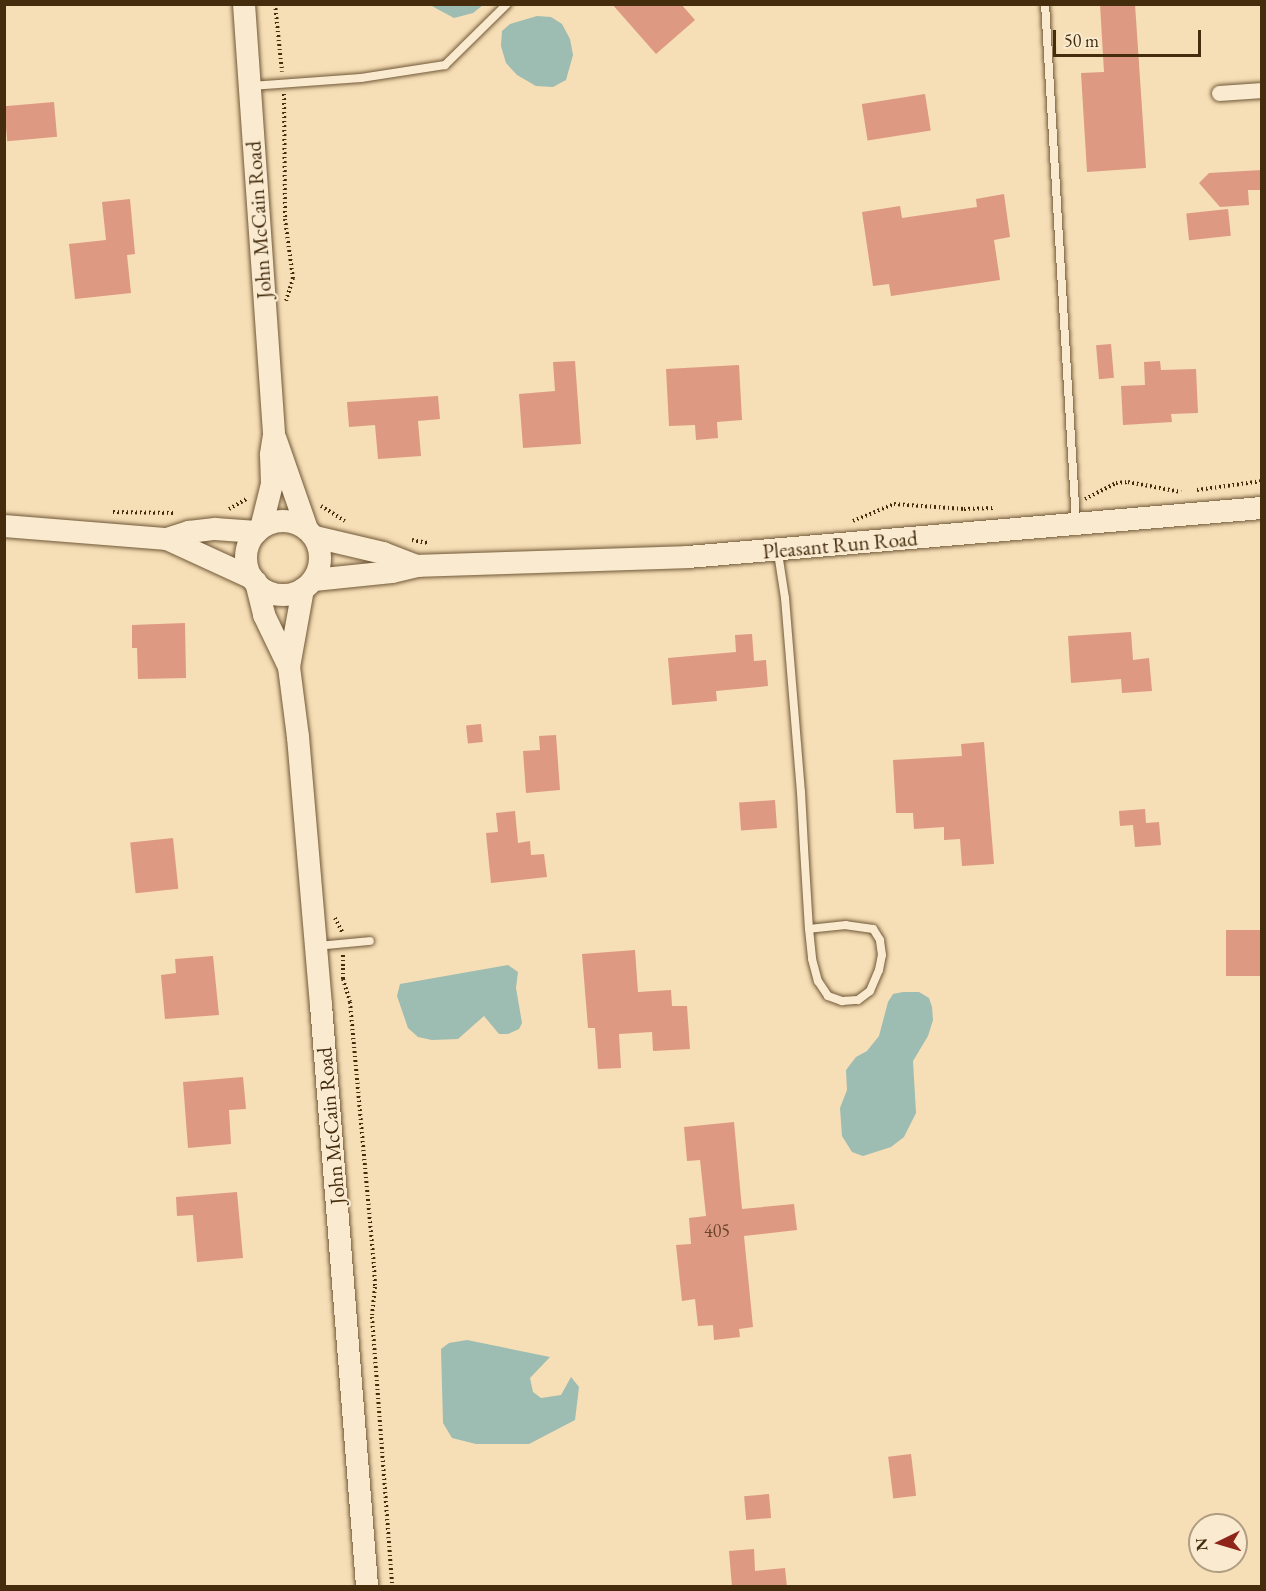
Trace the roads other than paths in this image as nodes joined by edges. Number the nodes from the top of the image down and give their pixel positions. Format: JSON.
{"nodes":[{"id":1,"x":244,"y":4,"type":"edge"},
{"id":2,"x":507,"y":4,"type":"edge"},
{"id":3,"x":1045,"y":4,"type":"edge"},
{"id":4,"x":250,"y":86,"type":"junction"},
{"id":5,"x":1262,"y":90,"type":"edge"},
{"id":6,"x":1219,"y":93,"type":"dead end"},
{"id":7,"x":274,"y":435,"type":"junction"},
{"id":8,"x":307,"y":500,"type":"junction"},
{"id":9,"x":1262,"y":508,"type":"edge"},
{"id":10,"x":4,"y":526,"type":"edge"},
{"id":11,"x":1077,"y":526,"type":"junction"},
{"id":12,"x":259,"y":530,"type":"junction"},
{"id":13,"x":311,"y":533,"type":"junction"},
{"id":14,"x":350,"y":535,"type":"junction"},
{"id":15,"x":167,"y":539,"type":"junction"},
{"id":16,"x":777,"y":550,"type":"junction"},
{"id":17,"x":216,"y":562,"type":"junction"},
{"id":18,"x":417,"y":566,"type":"junction"},
{"id":19,"x":254,"y":580,"type":"junction"},
{"id":20,"x":308,"y":585,"type":"junction"},
{"id":21,"x":264,"y":615,"type":"junction"},
{"id":22,"x":289,"y":667,"type":"junction"},
{"id":23,"x":809,"y":929,"type":"junction"},
{"id":24,"x":370,"y":941,"type":"dead end"},
{"id":25,"x":315,"y":946,"type":"junction"},
{"id":26,"x":367,"y":1587,"type":"edge"}],
"edges":[{"from":1,"to":4,"type":"main road","name":"John McCain Road"},
{"from":2,"to":4,"type":"lane"},
{"from":3,"to":11,"type":"lane"},
{"from":4,"to":7,"type":"main road","name":"John McCain Road"},
{"from":5,"to":6,"type":"street"},
{"from":7,"to":8,"type":"main road","name":"John McCain Road"},
{"from":7,"to":12,"type":"main road","name":"John McCain Road"},
{"from":8,"to":13,"type":"main road","name":"John McCain Road"},
{"from":8,"to":14,"type":"main road"},
{"from":9,"to":11,"type":"main road","name":"Pleasant Run Road"},
{"from":10,"to":15,"type":"main road"},
{"from":11,"to":16,"type":"main road","name":"Pleasant Run Road"},
{"from":12,"to":13,"type":"main road"},
{"from":12,"to":15,"type":"main road"},
{"from":12,"to":19,"type":"main road"},
{"from":13,"to":14,"type":"main road","name":"Pleasant Run Road"},
{"from":13,"to":20,"type":"main road"},
{"from":14,"to":18,"type":"main road","name":"Pleasant Run Road"},
{"from":15,"to":17,"type":"main road"},
{"from":16,"to":18,"type":"main road","name":"Pleasant Run Road"},
{"from":16,"to":23,"type":"lane"},
{"from":17,"to":19,"type":"main road"},
{"from":17,"to":21,"type":"main road"},
{"from":18,"to":20,"type":"main road","name":"Pleasant Run Road"},
{"from":19,"to":20,"type":"main road"},
{"from":19,"to":21,"type":"main road","name":"John McCain Road"},
{"from":20,"to":22,"type":"main road","name":"John McCain Road"},
{"from":21,"to":22,"type":"main road","name":"John McCain Road"},
{"from":22,"to":25,"type":"main road","name":"John McCain Road"},
{"from":23,"to":23,"type":"lane"},
{"from":24,"to":25,"type":"lane"},
{"from":25,"to":26,"type":"main road","name":"John McCain Road"}]}
